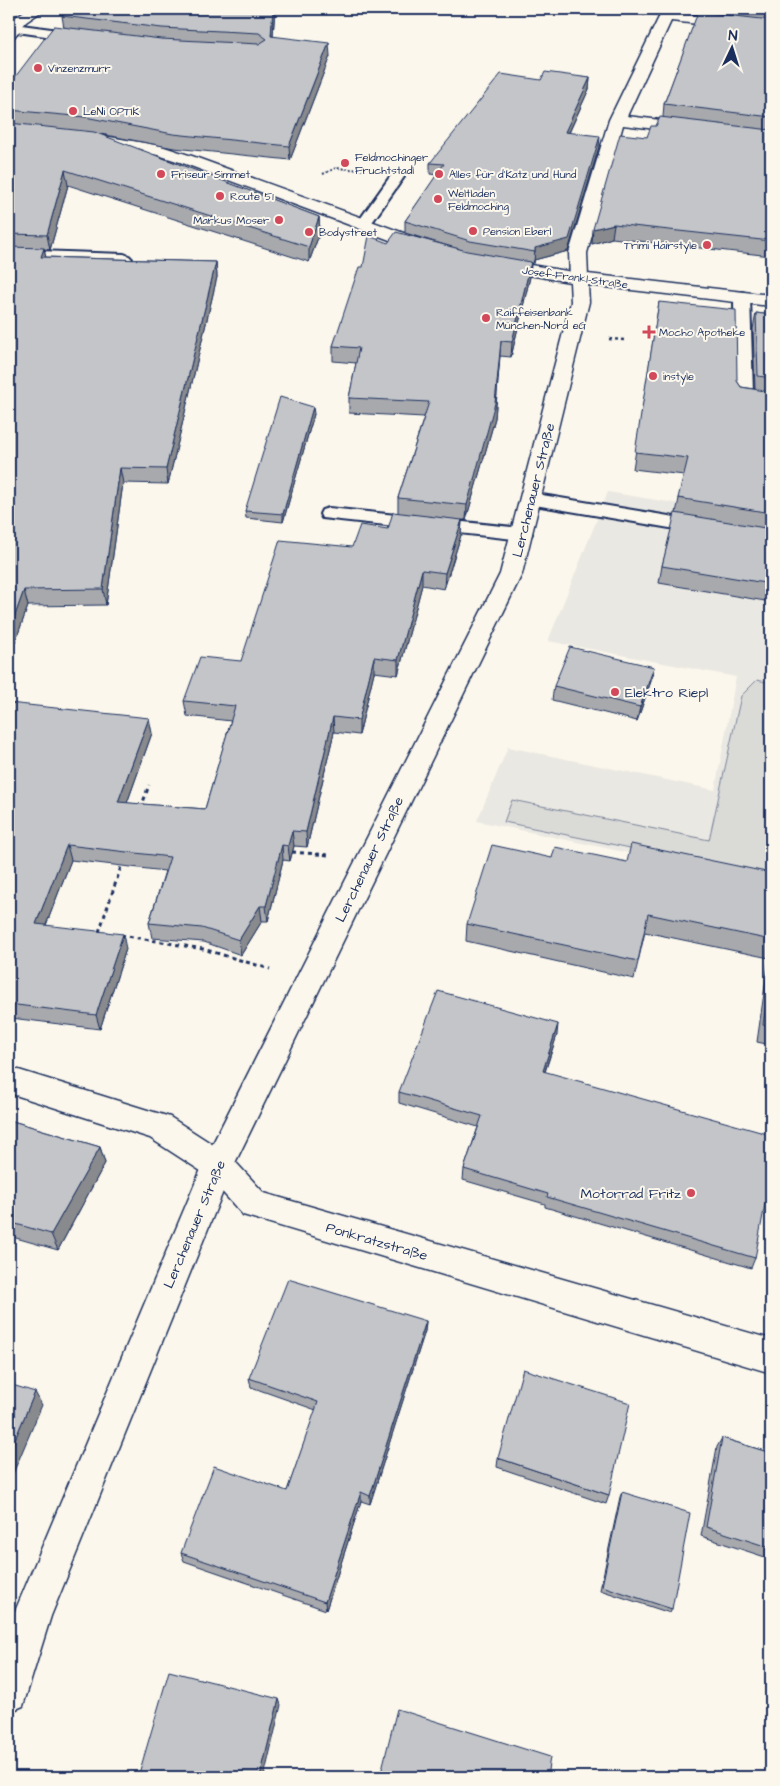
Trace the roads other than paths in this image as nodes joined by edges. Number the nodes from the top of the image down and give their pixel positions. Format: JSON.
{"nodes":[{"id":1,"x":38,"y":9,"type":"edge"},
{"id":2,"x":668,"y":12,"type":"edge"},
{"id":3,"x":18,"y":22,"type":"edge"},
{"id":4,"x":771,"y":28,"type":"edge"},
{"id":5,"x":94,"y":39,"type":"edge"},
{"id":6,"x":617,"y":120,"type":"junction"},
{"id":7,"x":69,"y":136,"type":"edge"},
{"id":8,"x":771,"y":138,"type":"edge"},
{"id":9,"x":397,"y":177,"type":"dead end"},
{"id":10,"x":363,"y":225,"type":"junction"},
{"id":11,"x":448,"y":254,"type":"edge"},
{"id":12,"x":9,"y":255,"type":"edge"},
{"id":13,"x":124,"y":259,"type":"edge"},
{"id":14,"x":476,"y":261,"type":"edge"},
{"id":15,"x":579,"y":278,"type":"junction"},
{"id":16,"x":742,"y":297,"type":"junction"},
{"id":17,"x":771,"y":301,"type":"edge"},
{"id":18,"x":771,"y":402,"type":"edge"},
{"id":19,"x":530,"y":499,"type":"junction"},
{"id":20,"x":329,"y":514,"type":"dead end"},
{"id":21,"x":724,"y":531,"type":"edge"},
{"id":22,"x":522,"y":534,"type":"junction"},
{"id":23,"x":9,"y":1080,"type":"edge"},
{"id":24,"x":218,"y":1165,"type":"junction"},
{"id":25,"x":771,"y":1356,"type":"edge"},
{"id":26,"x":9,"y":1692,"type":"edge"}],
"edges":[{"from":1,"to":3,"type":"main road"},
{"from":2,"to":4,"type":"main road"},
{"from":2,"to":6,"type":"main road","name":"Lerchenauer Straße"},
{"from":3,"to":5,"type":"lane"},
{"from":6,"to":8,"type":"main road"},
{"from":6,"to":15,"type":"main road","name":"Lerchenauer Straße"},
{"from":7,"to":10,"type":"main road"},
{"from":9,"to":10,"type":"lane"},
{"from":10,"to":11,"type":"main road"},
{"from":12,"to":13,"type":"lane"},
{"from":14,"to":15,"type":"main road","name":"Josef-Frankl-Straße"},
{"from":15,"to":16,"type":"main road","name":"Josef-Frankl-Straße"},
{"from":15,"to":19,"type":"main road","name":"Lerchenauer Straße"},
{"from":16,"to":17,"type":"main road","name":"Josef-Frankl-Straße"},
{"from":16,"to":18,"type":"lane"},
{"from":19,"to":21,"type":"lane"},
{"from":19,"to":22,"type":"main road","name":"Lerchenauer Straße"},
{"from":20,"to":22,"type":"lane"},
{"from":22,"to":24,"type":"main road","name":"Lerchenauer Straße"},
{"from":23,"to":24,"type":"main road","name":"Ponkratzstraße"},
{"from":24,"to":25,"type":"main road","name":"Ponkratzstraße"},
{"from":24,"to":26,"type":"main road","name":"Lerchenauer Straße"}]}
